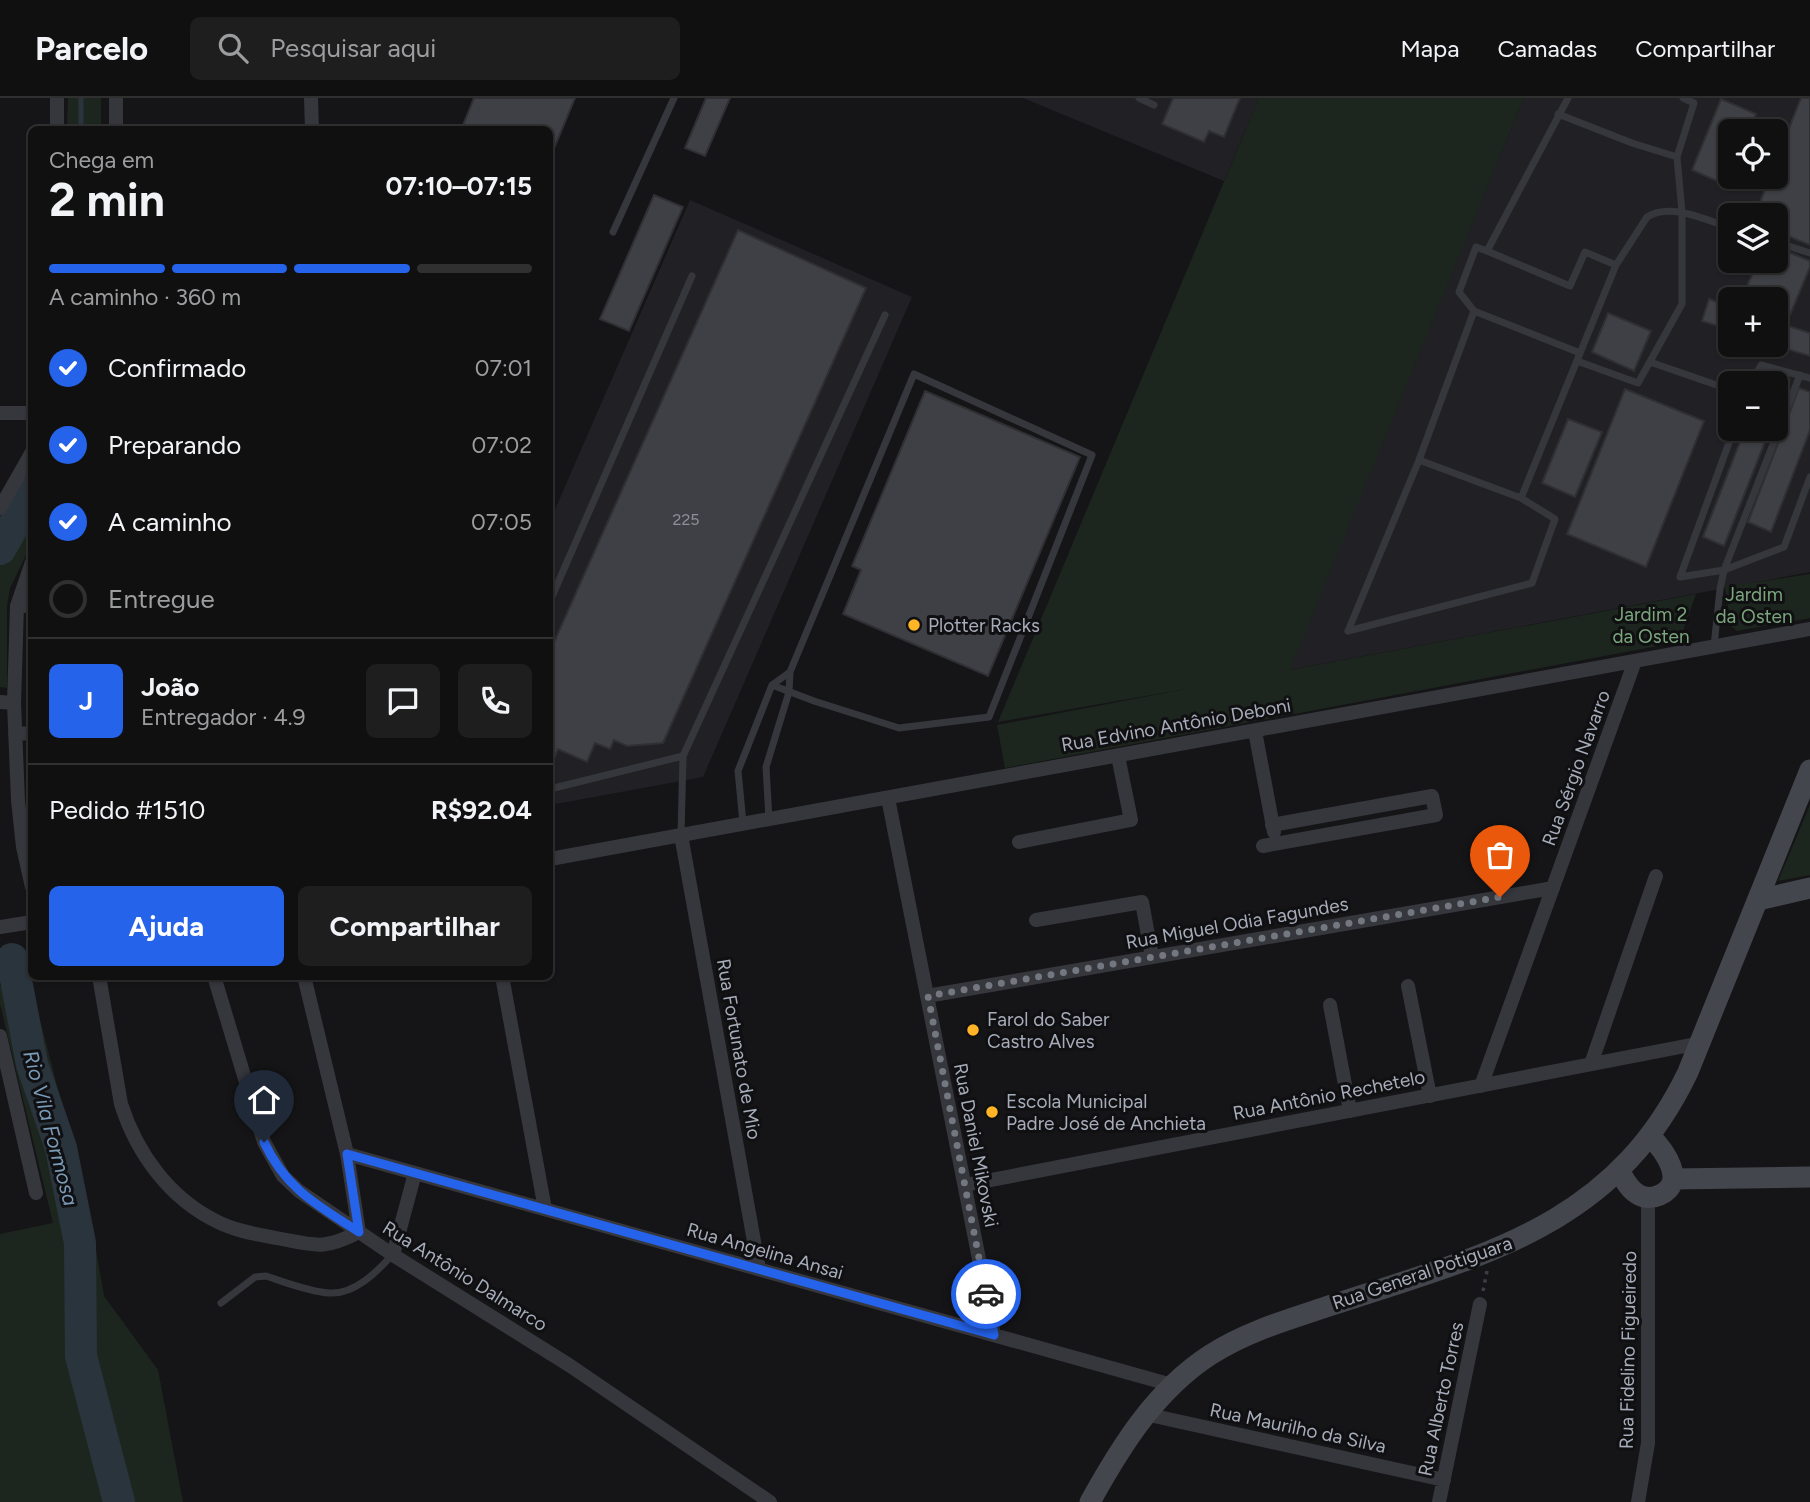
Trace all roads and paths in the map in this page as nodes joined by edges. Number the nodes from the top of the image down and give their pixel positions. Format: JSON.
{"nodes":[{"id":1,"x":57,"y":98,"type":"edge"},
{"id":2,"x":116,"y":98,"type":"edge"},
{"id":3,"x":312,"y":98,"type":"edge"},
{"id":4,"x":674,"y":98,"type":"edge"},
{"id":5,"x":1139,"y":98,"type":"edge"},
{"id":6,"x":1568,"y":98,"type":"edge"},
{"id":7,"x":1683,"y":98,"type":"edge"},
{"id":8,"x":1154,"y":105,"type":"dead end"},
{"id":9,"x":1558,"y":114,"type":"junction"},
{"id":10,"x":57,"y":126,"type":"edge"},
{"id":11,"x":116,"y":126,"type":"edge"},
{"id":12,"x":312,"y":126,"type":"edge"},
{"id":13,"x":1676,"y":157,"type":"junction"},
{"id":14,"x":1682,"y":212,"type":"junction"},
{"id":15,"x":1718,"y":224,"type":"edge"},
{"id":16,"x":613,"y":232,"type":"dead end"},
{"id":17,"x":1788,"y":246,"type":"edge"},
{"id":18,"x":1487,"y":251,"type":"junction"},
{"id":19,"x":1810,"y":253,"type":"edge"},
{"id":20,"x":1616,"y":265,"type":"junction"},
{"id":21,"x":692,"y":276,"type":"dead end"},
{"id":22,"x":1474,"y":311,"type":"junction"},
{"id":23,"x":885,"y":315,"type":"dead end"},
{"id":24,"x":1579,"y":357,"type":"junction"},
{"id":25,"x":1650,"y":362,"type":"junction"},
{"id":26,"x":1758,"y":371,"type":"edge"},
{"id":27,"x":1784,"y":371,"type":"edge"},
{"id":28,"x":1788,"y":372,"type":"edge"},
{"id":29,"x":1800,"y":375,"type":"junction"},
{"id":30,"x":1810,"y":378,"type":"edge"},
{"id":31,"x":1718,"y":386,"type":"edge"},
{"id":32,"x":28,"y":413,"type":"edge"},
{"id":33,"x":0,"y":414,"type":"edge"},
{"id":34,"x":1730,"y":441,"type":"edge"},
{"id":35,"x":28,"y":459,"type":"edge"},
{"id":36,"x":1419,"y":460,"type":"junction"},
{"id":37,"x":1810,"y":477,"type":"edge"},
{"id":38,"x":1521,"y":498,"type":"junction"},
{"id":39,"x":0,"y":508,"type":"edge"},
{"id":40,"x":1724,"y":569,"type":"junction"},
{"id":41,"x":28,"y":584,"type":"edge"},
{"id":42,"x":553,"y":594,"type":"edge"},
{"id":43,"x":24,"y":606,"type":"edge"},
{"id":44,"x":1810,"y":629,"type":"edge"},
{"id":45,"x":1714,"y":647,"type":"junction"},
{"id":46,"x":1635,"y":661,"type":"junction"},
{"id":47,"x":789,"y":671,"type":"junction"},
{"id":48,"x":772,"y":685,"type":"junction"},
{"id":49,"x":789,"y":692,"type":"junction"},
{"id":50,"x":7,"y":703,"type":"edge"},
{"id":51,"x":1255,"y":731,"type":"junction"},
{"id":52,"x":28,"y":733,"type":"edge"},
{"id":53,"x":15,"y":734,"type":"junction"},
{"id":54,"x":683,"y":756,"type":"junction"},
{"id":55,"x":1118,"y":756,"type":"junction"},
{"id":56,"x":1810,"y":769,"type":"edge"},
{"id":57,"x":553,"y":788,"type":"edge"},
{"id":58,"x":888,"y":797,"type":"junction"},
{"id":59,"x":769,"y":819,"type":"junction"},
{"id":60,"x":743,"y":824,"type":"junction"},
{"id":61,"x":1272,"y":825,"type":"junction"},
{"id":62,"x":681,"y":835,"type":"junction"},
{"id":63,"x":1019,"y":842,"type":"dead end"},
{"id":64,"x":553,"y":858,"type":"edge"},
{"id":65,"x":28,"y":868,"type":"edge"},
{"id":66,"x":1656,"y":876,"type":"dead end"},
{"id":67,"x":1553,"y":888,"type":"junction"},
{"id":68,"x":1810,"y":888,"type":"edge"},
{"id":69,"x":1758,"y":900,"type":"junction"},
{"id":70,"x":1036,"y":920,"type":"dead end"},
{"id":71,"x":28,"y":923,"type":"edge"},
{"id":72,"x":0,"y":928,"type":"edge"},
{"id":73,"x":1152,"y":957,"type":"junction"},
{"id":74,"x":100,"y":980,"type":"edge"},
{"id":75,"x":215,"y":980,"type":"edge"},
{"id":76,"x":305,"y":980,"type":"edge"},
{"id":77,"x":503,"y":980,"type":"edge"},
{"id":78,"x":1408,"y":986,"type":"dead end"},
{"id":79,"x":928,"y":996,"type":"junction"},
{"id":80,"x":1330,"y":1005,"type":"dead end"},
{"id":81,"x":0,"y":1036,"type":"edge"},
{"id":82,"x":1700,"y":1043,"type":"junction"},
{"id":83,"x":1591,"y":1064,"type":"junction"},
{"id":84,"x":1481,"y":1086,"type":"junction"},
{"id":85,"x":1430,"y":1096,"type":"junction"},
{"id":86,"x":1350,"y":1111,"type":"junction"},
{"id":87,"x":1650,"y":1136,"type":"junction"},
{"id":88,"x":347,"y":1154,"type":"junction"},
{"id":89,"x":1619,"y":1170,"type":"junction"},
{"id":90,"x":415,"y":1173,"type":"junction"},
{"id":91,"x":1810,"y":1177,"type":"edge"},
{"id":92,"x":1672,"y":1179,"type":"junction"},
{"id":93,"x":965,"y":1185,"type":"junction"},
{"id":94,"x":36,"y":1193,"type":"dead end"},
{"id":95,"x":1648,"y":1197,"type":"junction"},
{"id":96,"x":545,"y":1209,"type":"junction"},
{"id":97,"x":359,"y":1232,"type":"junction"},
{"id":98,"x":1491,"y":1252,"type":"junction"},
{"id":99,"x":393,"y":1255,"type":"junction"},
{"id":100,"x":759,"y":1269,"type":"junction"},
{"id":101,"x":222,"y":1303,"type":"dead end"},
{"id":102,"x":1480,"y":1304,"type":"joint"},
{"id":103,"x":994,"y":1335,"type":"junction"},
{"id":104,"x":1172,"y":1385,"type":"junction"},
{"id":105,"x":1145,"y":1414,"type":"junction"},
{"id":106,"x":1112,"y":1466,"type":"junction"},
{"id":107,"x":1444,"y":1480,"type":"junction"},
{"id":108,"x":770,"y":1502,"type":"edge"},
{"id":109,"x":1090,"y":1502,"type":"edge"},
{"id":110,"x":1101,"y":1502,"type":"edge"},
{"id":111,"x":1439,"y":1502,"type":"edge"},
{"id":112,"x":1638,"y":1502,"type":"edge"}],
"edges":[{"from":1,"to":10,"type":"street"},
{"from":2,"to":11,"type":"street"},
{"from":3,"to":12,"type":"street"},
{"from":4,"to":16,"type":"lane"},
{"from":5,"to":8,"type":"lane"},
{"from":6,"to":9,"type":"lane"},
{"from":7,"to":13,"type":"lane"},
{"from":9,"to":13,"type":"lane"},
{"from":9,"to":18,"type":"lane"},
{"from":13,"to":14,"type":"lane"},
{"from":14,"to":15,"type":"lane"},
{"from":14,"to":20,"type":"lane"},
{"from":14,"to":25,"type":"lane"},
{"from":17,"to":19,"type":"lane"},
{"from":18,"to":20,"type":"lane"},
{"from":18,"to":22,"type":"lane"},
{"from":20,"to":24,"type":"lane"},
{"from":21,"to":42,"type":"lane"},
{"from":22,"to":24,"type":"lane"},
{"from":22,"to":36,"type":"lane"},
{"from":23,"to":54,"type":"lane"},
{"from":24,"to":25,"type":"lane"},
{"from":24,"to":38,"type":"lane"},
{"from":25,"to":31,"type":"lane"},
{"from":26,"to":27,"type":"lane"},
{"from":28,"to":29,"type":"lane"},
{"from":29,"to":30,"type":"lane"},
{"from":29,"to":40,"type":"lane"},
{"from":32,"to":33,"type":"street"},
{"from":34,"to":40,"type":"lane"},
{"from":35,"to":39,"type":"street"},
{"from":36,"to":38,"type":"lane"},
{"from":36,"to":38,"type":"lane"},
{"from":37,"to":40,"type":"lane"},
{"from":40,"to":45,"type":"lane"},
{"from":41,"to":43,"type":"street"},
{"from":43,"to":50,"type":"street"},
{"from":44,"to":45,"type":"street","name":"Rua Edvino Antônio Deboni"},
{"from":45,"to":46,"type":"street","name":"Rua Edvino Antônio Deboni"},
{"from":46,"to":51,"type":"street","name":"Rua Edvino Antônio Deboni"},
{"from":46,"to":67,"type":"street","name":"Rua Sérgio Navarro"},
{"from":47,"to":48,"type":"lane"},
{"from":47,"to":49,"type":"lane"},
{"from":47,"to":49,"type":"lane"},
{"from":48,"to":49,"type":"lane"},
{"from":48,"to":60,"type":"lane"},
{"from":49,"to":59,"type":"lane"},
{"from":50,"to":53,"type":"street"},
{"from":51,"to":55,"type":"street","name":"Rua Edvino Antônio Deboni"},
{"from":51,"to":61,"type":"street"},
{"from":52,"to":53,"type":"street"},
{"from":53,"to":65,"type":"street"},
{"from":54,"to":57,"type":"lane"},
{"from":54,"to":62,"type":"lane"},
{"from":55,"to":58,"type":"street","name":"Rua Edvino Antônio Deboni"},
{"from":55,"to":63,"type":"street"},
{"from":56,"to":69,"type":"main road","name":"Rua General Potiguara"},
{"from":58,"to":59,"type":"street","name":"Rua Edvino Antônio Deboni"},
{"from":58,"to":79,"type":"street","name":"Rua Daniel Mikovski"},
{"from":59,"to":60,"type":"street","name":"Rua Edvino Antônio Deboni"},
{"from":60,"to":62,"type":"street","name":"Rua Edvino Antônio Deboni"},
{"from":61,"to":61,"type":"street"},
{"from":62,"to":64,"type":"street","name":"Rua Edvino Antônio Deboni"},
{"from":62,"to":100,"type":"street","name":"Rua Fortunato de Mio"},
{"from":66,"to":83,"type":"street"},
{"from":67,"to":73,"type":"street","name":"Rua Miguel Odia Fagundes"},
{"from":67,"to":84,"type":"street","name":"Rua Sérgio Navarro"},
{"from":68,"to":69,"type":"main road"},
{"from":69,"to":82,"type":"main road","name":"Rua General Potiguara"},
{"from":70,"to":73,"type":"street"},
{"from":71,"to":72,"type":"street"},
{"from":73,"to":79,"type":"street","name":"Rua Miguel Odia Fagundes"},
{"from":74,"to":97,"type":"street"},
{"from":75,"to":97,"type":"street","name":"Rua Antônio Dalmarco"},
{"from":76,"to":88,"type":"street"},
{"from":77,"to":96,"type":"street"},
{"from":78,"to":85,"type":"street"},
{"from":79,"to":93,"type":"street","name":"Rua Daniel Mikovski"},
{"from":80,"to":86,"type":"street"},
{"from":81,"to":94,"type":"street"},
{"from":82,"to":83,"type":"street","name":"Rua Antônio Rechetelo"},
{"from":82,"to":87,"type":"main road","name":"Rua General Potiguara"},
{"from":83,"to":84,"type":"street","name":"Rua Antônio Rechetelo"},
{"from":84,"to":85,"type":"street","name":"Rua Antônio Rechetelo"},
{"from":85,"to":86,"type":"street","name":"Rua Antônio Rechetelo"},
{"from":86,"to":93,"type":"street","name":"Rua Antônio Rechetelo"},
{"from":87,"to":89,"type":"main road","name":"Rua General Potiguara"},
{"from":87,"to":92,"type":"main road"},
{"from":88,"to":90,"type":"street","name":"Rua Angelina Ansai"},
{"from":88,"to":97,"type":"street"},
{"from":89,"to":95,"type":"main road"},
{"from":89,"to":98,"type":"main road","name":"Rua General Potiguara"},
{"from":90,"to":96,"type":"street","name":"Rua Angelina Ansai"},
{"from":90,"to":99,"type":"street"},
{"from":91,"to":92,"type":"main road"},
{"from":92,"to":95,"type":"main road"},
{"from":93,"to":103,"type":"street","name":"Rua Daniel Mikovski"},
{"from":95,"to":112,"type":"street","name":"Rua Fidelino Figueiredo"},
{"from":96,"to":100,"type":"street","name":"Rua Angelina Ansai"},
{"from":97,"to":99,"type":"street","name":"Rua Antônio Dalmarco"},
{"from":98,"to":102,"type":"path"},
{"from":98,"to":104,"type":"main road","name":"Rua General Potiguara"},
{"from":99,"to":101,"type":"lane"},
{"from":99,"to":108,"type":"street","name":"Rua Antônio Dalmarco"},
{"from":100,"to":103,"type":"street","name":"Rua Angelina Ansai"},
{"from":102,"to":107,"type":"street","name":"Rua Alberto Torres"},
{"from":103,"to":104,"type":"street","name":"Rua Angelina Ansai"},
{"from":104,"to":105,"type":"main road","name":"Rua General Potiguara"},
{"from":105,"to":106,"type":"main road","name":"Rua General Potiguara"},
{"from":105,"to":107,"type":"street","name":"Rua Maurilho da Silva"},
{"from":106,"to":109,"type":"main road","name":"Rua General Potiguara"},
{"from":106,"to":110,"type":"main road","name":"Rua General Potiguara"},
{"from":107,"to":111,"type":"street","name":"Rua Alberto Torres"}]}
